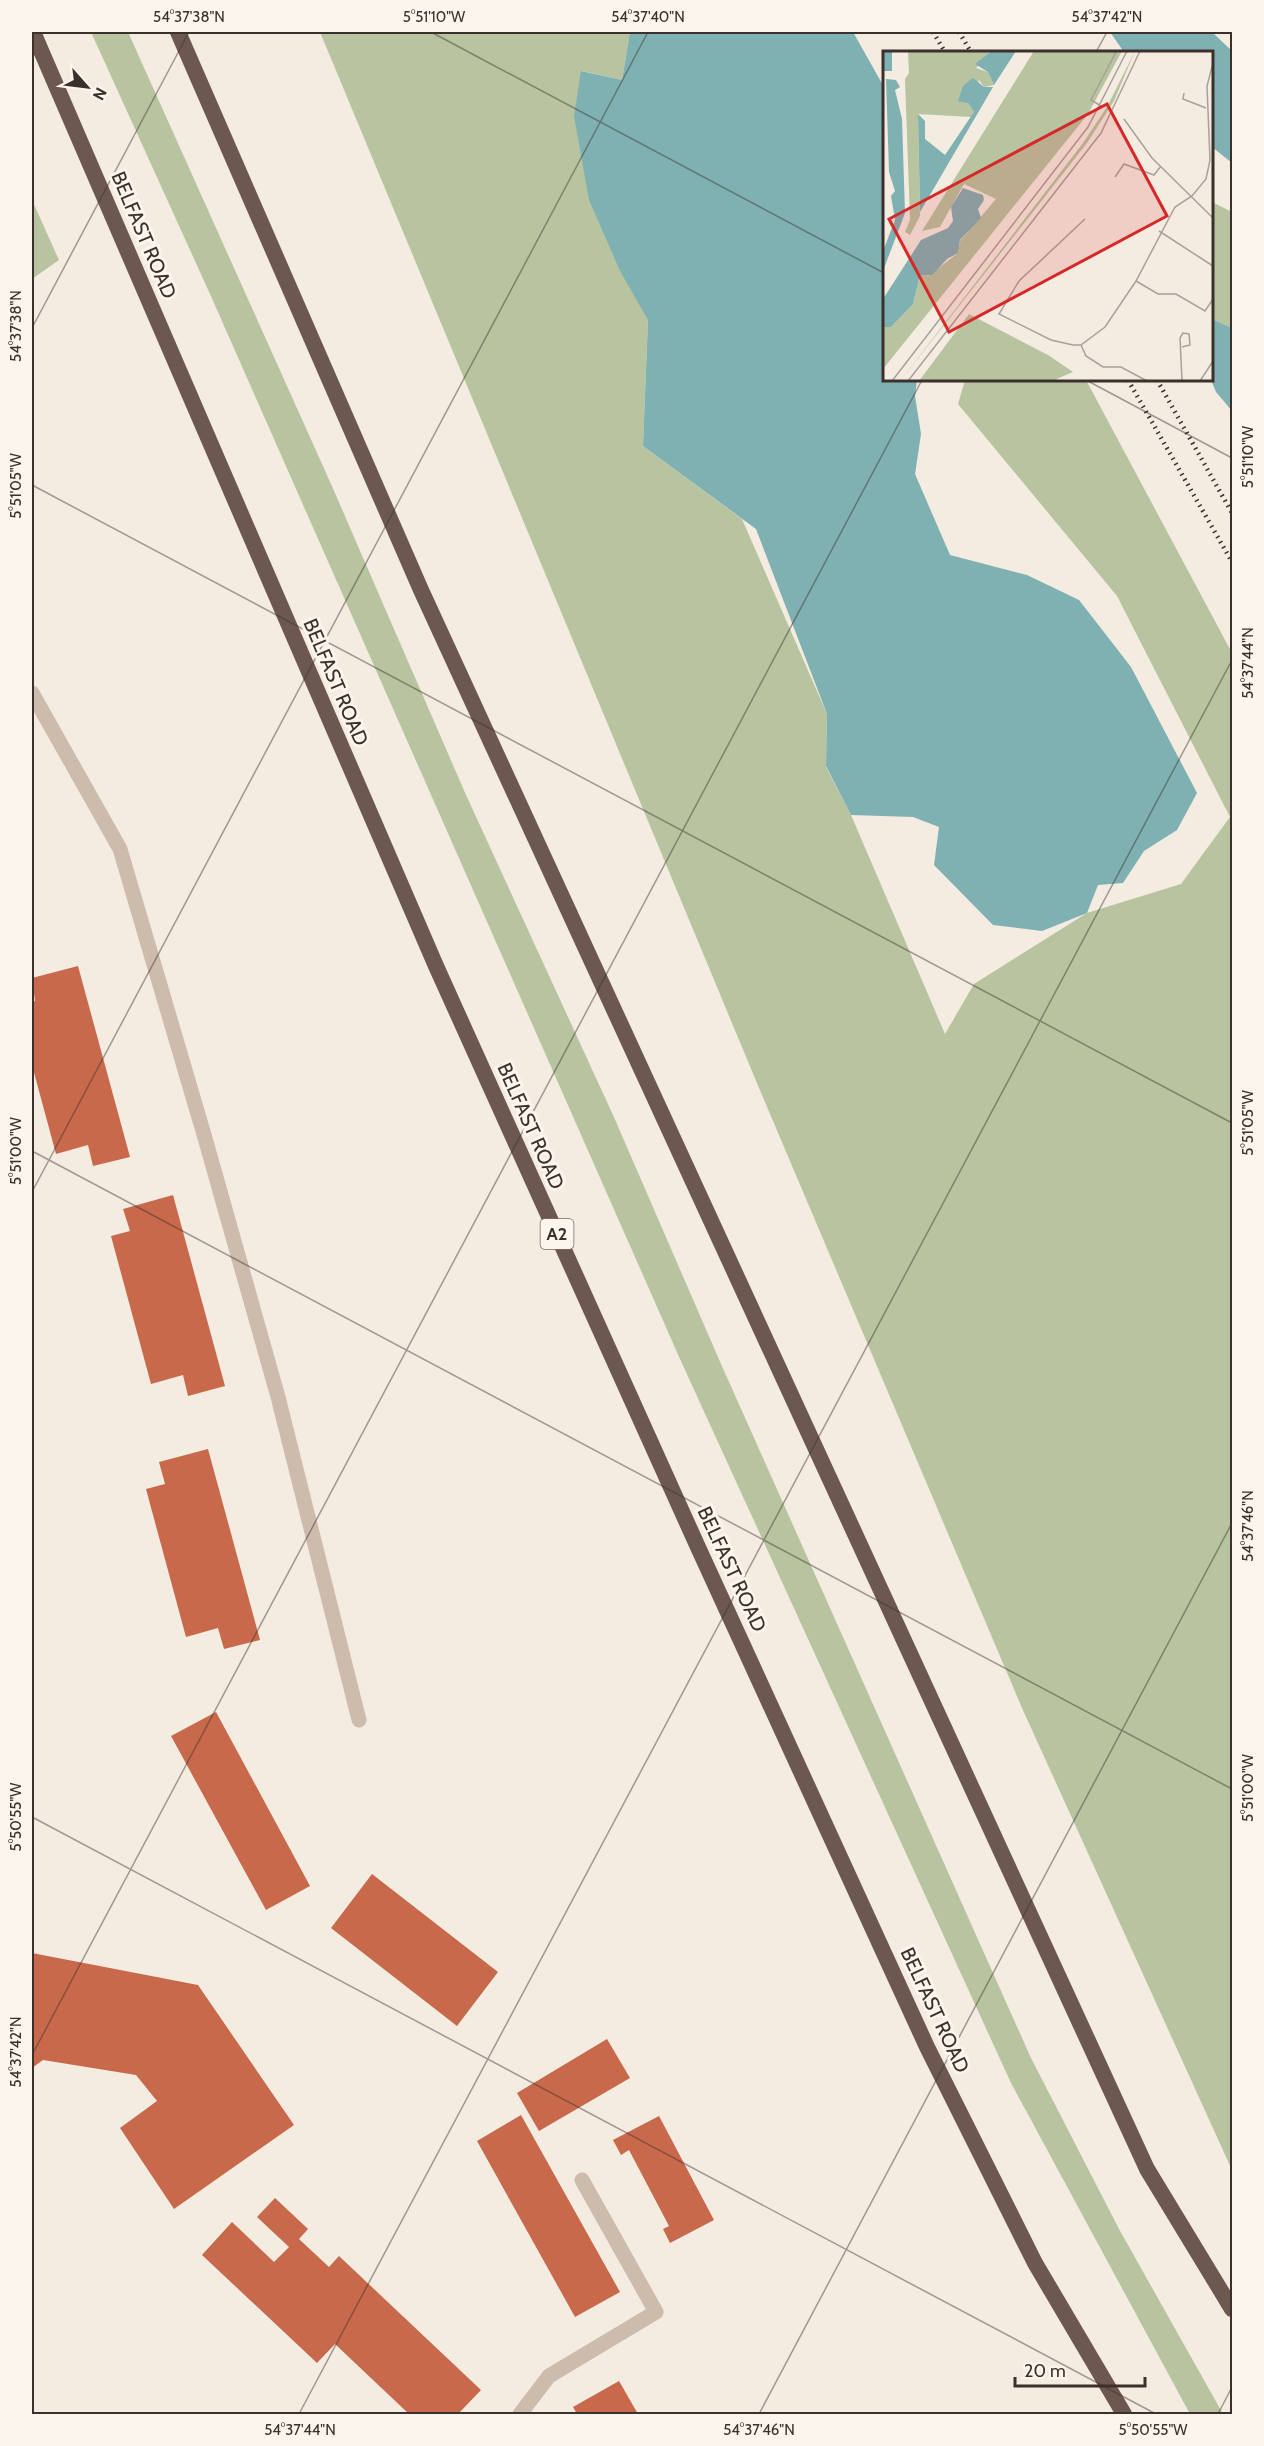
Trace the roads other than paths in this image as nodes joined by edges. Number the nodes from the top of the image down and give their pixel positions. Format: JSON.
{"nodes":[{"id":1,"x":33,"y":32,"type":"edge"},
{"id":2,"x":178,"y":32,"type":"edge"},
{"id":3,"x":32,"y":693,"type":"edge"},
{"id":4,"x":359,"y":1720,"type":"dead end"},
{"id":5,"x":582,"y":2180,"type":"dead end"},
{"id":6,"x":1233,"y":2309,"type":"edge"},
{"id":7,"x":520,"y":2415,"type":"edge"},
{"id":8,"x":1124,"y":2415,"type":"edge"}],
"edges":[{"from":1,"to":8,"type":"highway","name":"BELFAST ROAD","number":"A2"},
{"from":2,"to":6,"type":"highway"},
{"from":3,"to":4,"type":"lane"},
{"from":5,"to":7,"type":"lane"}]}
